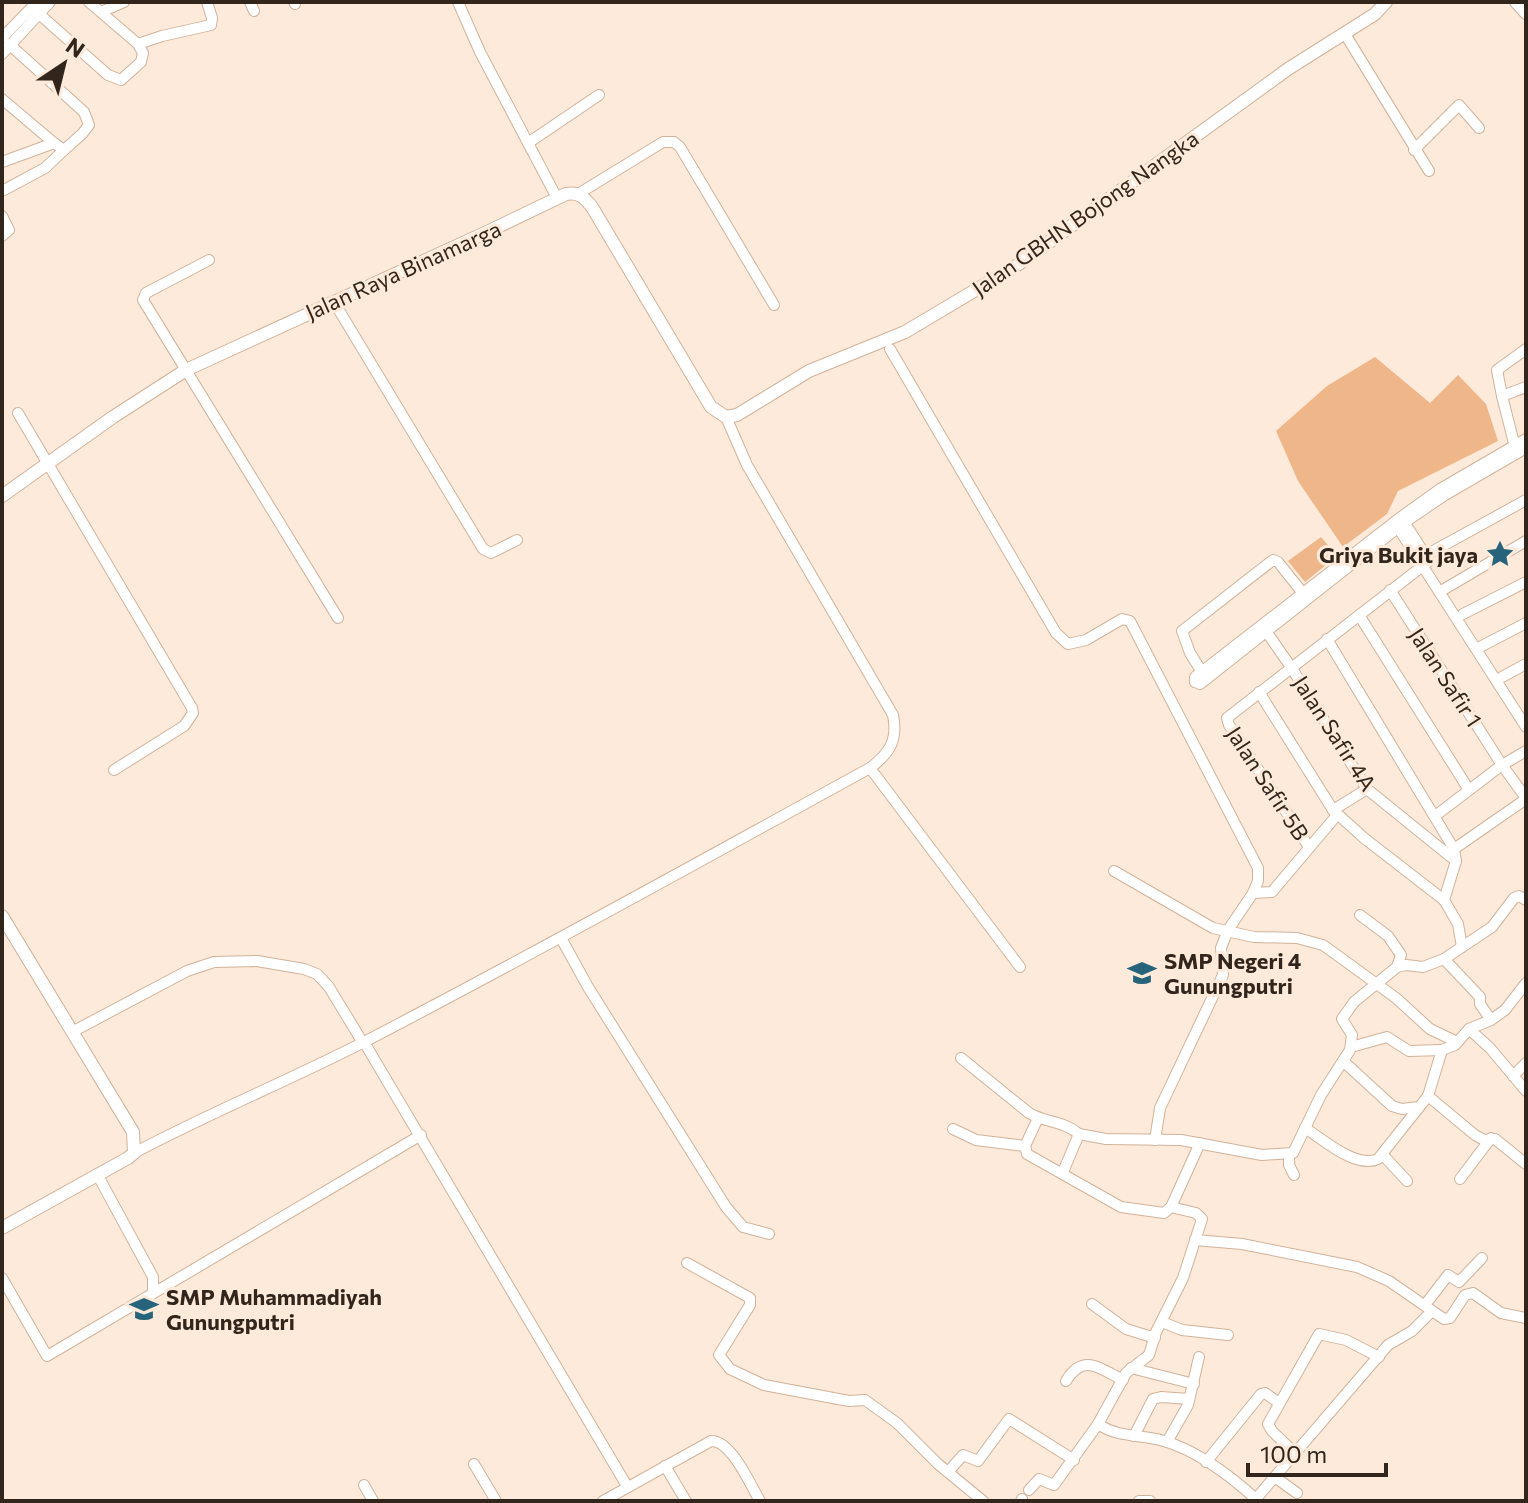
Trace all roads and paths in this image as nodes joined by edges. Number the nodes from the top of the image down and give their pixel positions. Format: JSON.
{"nodes":[{"id":1,"x":50,"y":2,"type":"edge"},
{"id":2,"x":89,"y":2,"type":"edge"},
{"id":3,"x":124,"y":2,"type":"edge"},
{"id":4,"x":207,"y":2,"type":"edge"},
{"id":5,"x":458,"y":2,"type":"edge"},
{"id":6,"x":1386,"y":2,"type":"edge"},
{"id":7,"x":1516,"y":2,"type":"edge"},
{"id":8,"x":38,"y":7,"type":"edge"},
{"id":9,"x":101,"y":12,"type":"junction"},
{"id":10,"x":1526,"y":13,"type":"edge"},
{"id":11,"x":1345,"y":34,"type":"junction"},
{"id":12,"x":138,"y":44,"type":"junction"},
{"id":13,"x":4,"y":45,"type":"edge"},
{"id":14,"x":599,"y":95,"type":"dead end"},
{"id":15,"x":2,"y":99,"type":"edge"},
{"id":16,"x":1479,"y":128,"type":"dead end"},
{"id":17,"x":54,"y":143,"type":"junction"},
{"id":18,"x":528,"y":143,"type":"junction"},
{"id":19,"x":64,"y":150,"type":"junction"},
{"id":20,"x":1414,"y":150,"type":"junction"},
{"id":21,"x":4,"y":159,"type":"edge"},
{"id":22,"x":1429,"y":171,"type":"dead end"},
{"id":23,"x":2,"y":191,"type":"edge"},
{"id":24,"x":578,"y":194,"type":"junction"},
{"id":25,"x":557,"y":198,"type":"junction"},
{"id":26,"x":2,"y":216,"type":"edge"},
{"id":27,"x":2,"y":236,"type":"edge"},
{"id":28,"x":209,"y":260,"type":"dead end"},
{"id":29,"x":334,"y":302,"type":"junction"},
{"id":30,"x":774,"y":305,"type":"dead end"},
{"id":31,"x":890,"y":349,"type":"dead end"},
{"id":32,"x":1526,"y":349,"type":"edge"},
{"id":33,"x":186,"y":370,"type":"junction"},
{"id":34,"x":1526,"y":387,"type":"edge"},
{"id":35,"x":1502,"y":396,"type":"junction"},
{"id":36,"x":18,"y":413,"type":"dead end"},
{"id":37,"x":726,"y":417,"type":"junction"},
{"id":38,"x":1526,"y":439,"type":"edge"},
{"id":39,"x":1519,"y":448,"type":"edge"},
{"id":40,"x":47,"y":464,"type":"junction"},
{"id":41,"x":2,"y":496,"type":"edge"},
{"id":42,"x":1526,"y":500,"type":"edge"},
{"id":43,"x":1400,"y":522,"type":"junction"},
{"id":44,"x":517,"y":540,"type":"dead end"},
{"id":45,"x":1526,"y":541,"type":"edge"},
{"id":46,"x":1426,"y":560,"type":"junction"},
{"id":47,"x":1526,"y":582,"type":"edge"},
{"id":48,"x":1444,"y":589,"type":"junction"},
{"id":49,"x":1390,"y":590,"type":"junction"},
{"id":50,"x":1302,"y":592,"type":"junction"},
{"id":51,"x":1463,"y":614,"type":"junction"},
{"id":52,"x":1359,"y":615,"type":"junction"},
{"id":53,"x":338,"y":618,"type":"dead end"},
{"id":54,"x":1526,"y":623,"type":"edge"},
{"id":55,"x":1264,"y":628,"type":"junction"},
{"id":56,"x":1327,"y":639,"type":"junction"},
{"id":57,"x":1480,"y":647,"type":"junction"},
{"id":58,"x":1526,"y":664,"type":"edge"},
{"id":59,"x":1291,"y":667,"type":"junction"},
{"id":60,"x":1502,"y":677,"type":"junction"},
{"id":61,"x":1259,"y":692,"type":"junction"},
{"id":62,"x":1525,"y":710,"type":"edge"},
{"id":63,"x":1526,"y":727,"type":"edge"},
{"id":64,"x":1526,"y":751,"type":"edge"},
{"id":65,"x":1502,"y":765,"type":"junction"},
{"id":66,"x":870,"y":768,"type":"junction"},
{"id":67,"x":114,"y":770,"type":"dead end"},
{"id":68,"x":1367,"y":789,"type":"junction"},
{"id":69,"x":1469,"y":790,"type":"junction"},
{"id":70,"x":1526,"y":799,"type":"edge"},
{"id":71,"x":1335,"y":812,"type":"junction"},
{"id":72,"x":1435,"y":816,"type":"junction"},
{"id":73,"x":1309,"y":847,"type":"junction"},
{"id":74,"x":1455,"y":855,"type":"junction"},
{"id":75,"x":1114,"y":871,"type":"dead end"},
{"id":76,"x":1253,"y":893,"type":"junction"},
{"id":77,"x":1444,"y":900,"type":"junction"},
{"id":78,"x":1526,"y":900,"type":"edge"},
{"id":79,"x":1360,"y":915,"type":"dead end"},
{"id":80,"x":2,"y":916,"type":"edge"},
{"id":81,"x":1228,"y":930,"type":"junction"},
{"id":82,"x":561,"y":938,"type":"junction"},
{"id":83,"x":1462,"y":947,"type":"junction"},
{"id":84,"x":1444,"y":959,"type":"junction"},
{"id":85,"x":1020,"y":967,"type":"dead end"},
{"id":86,"x":1397,"y":967,"type":"junction"},
{"id":87,"x":1526,"y":983,"type":"edge"},
{"id":88,"x":1376,"y":984,"type":"junction"},
{"id":89,"x":1491,"y":1020,"type":"junction"},
{"id":90,"x":1469,"y":1029,"type":"junction"},
{"id":91,"x":72,"y":1032,"type":"junction"},
{"id":92,"x":1457,"y":1042,"type":"junction"},
{"id":93,"x":363,"y":1043,"type":"junction"},
{"id":94,"x":1351,"y":1047,"type":"junction"},
{"id":95,"x":1442,"y":1050,"type":"junction"},
{"id":96,"x":961,"y":1058,"type":"dead end"},
{"id":97,"x":1343,"y":1061,"type":"junction"},
{"id":98,"x":1526,"y":1063,"type":"edge"},
{"id":99,"x":1513,"y":1076,"type":"junction"},
{"id":100,"x":1526,"y":1091,"type":"edge"},
{"id":101,"x":1428,"y":1096,"type":"junction"},
{"id":102,"x":1419,"y":1107,"type":"junction"},
{"id":103,"x":1038,"y":1118,"type":"junction"},
{"id":104,"x":1305,"y":1128,"type":"junction"},
{"id":105,"x":953,"y":1129,"type":"dead end"},
{"id":106,"x":1079,"y":1134,"type":"junction"},
{"id":107,"x":421,"y":1135,"type":"junction"},
{"id":108,"x":1491,"y":1138,"type":"junction"},
{"id":109,"x":1155,"y":1140,"type":"junction"},
{"id":110,"x":1200,"y":1143,"type":"junction"},
{"id":111,"x":1025,"y":1146,"type":"junction"},
{"id":112,"x":134,"y":1153,"type":"junction"},
{"id":113,"x":1289,"y":1155,"type":"junction"},
{"id":114,"x":1383,"y":1155,"type":"junction"},
{"id":115,"x":1526,"y":1164,"type":"edge"},
{"id":116,"x":1063,"y":1172,"type":"junction"},
{"id":117,"x":97,"y":1174,"type":"junction"},
{"id":118,"x":1294,"y":1175,"type":"dead end"},
{"id":119,"x":1460,"y":1179,"type":"dead end"},
{"id":120,"x":1407,"y":1181,"type":"dead end"},
{"id":121,"x":1171,"y":1207,"type":"junction"},
{"id":122,"x":2,"y":1228,"type":"edge"},
{"id":123,"x":769,"y":1234,"type":"dead end"},
{"id":124,"x":1195,"y":1240,"type":"junction"},
{"id":125,"x":1482,"y":1258,"type":"dead end"},
{"id":126,"x":687,"y":1263,"type":"dead end"},
{"id":127,"x":2,"y":1278,"type":"edge"},
{"id":128,"x":153,"y":1293,"type":"junction"},
{"id":129,"x":1092,"y":1304,"type":"dead end"},
{"id":130,"x":1428,"y":1308,"type":"junction"},
{"id":131,"x":1526,"y":1318,"type":"edge"},
{"id":132,"x":1162,"y":1322,"type":"junction"},
{"id":133,"x":1228,"y":1335,"type":"dead end"},
{"id":134,"x":1155,"y":1338,"type":"junction"},
{"id":135,"x":1199,"y":1357,"type":"dead end"},
{"id":136,"x":1379,"y":1357,"type":"junction"},
{"id":137,"x":1131,"y":1368,"type":"junction"},
{"id":138,"x":1123,"y":1380,"type":"junction"},
{"id":139,"x":1066,"y":1381,"type":"dead end"},
{"id":140,"x":1194,"y":1384,"type":"junction"},
{"id":141,"x":1189,"y":1399,"type":"junction"},
{"id":142,"x":1279,"y":1403,"type":"junction"},
{"id":143,"x":1098,"y":1424,"type":"junction"},
{"id":144,"x":1134,"y":1436,"type":"junction"},
{"id":145,"x":1167,"y":1442,"type":"junction"},
{"id":146,"x":1296,"y":1454,"type":"junction"},
{"id":147,"x":1074,"y":1460,"type":"junction"},
{"id":148,"x":1206,"y":1462,"type":"junction"},
{"id":149,"x":474,"y":1464,"type":"dead end"},
{"id":150,"x":665,"y":1466,"type":"junction"},
{"id":151,"x":948,"y":1472,"type":"junction"},
{"id":152,"x":1276,"y":1478,"type":"junction"},
{"id":153,"x":364,"y":1485,"type":"dead end"},
{"id":154,"x":627,"y":1486,"type":"junction"},
{"id":155,"x":1297,"y":1493,"type":"dead end"},
{"id":156,"x":1024,"y":1497,"type":"edge"},
{"id":157,"x":606,"y":1500,"type":"edge"},
{"id":158,"x":1256,"y":1500,"type":"edge"},
{"id":159,"x":373,"y":1501,"type":"edge"},
{"id":160,"x":496,"y":1501,"type":"edge"},
{"id":161,"x":686,"y":1501,"type":"edge"},
{"id":162,"x":760,"y":1501,"type":"edge"},
{"id":163,"x":983,"y":1501,"type":"edge"},
{"id":164,"x":1139,"y":1501,"type":"edge"},
{"id":165,"x":1150,"y":1501,"type":"edge"}],
"edges":[{"from":1,"to":8,"type":"street"},
{"from":2,"to":9,"type":"street"},
{"from":3,"to":9,"type":"street"},
{"from":4,"to":12,"type":"street"},
{"from":5,"to":18,"type":"street"},
{"from":6,"to":11,"type":"street","name":"Jalan GBHN Bojong Nangka"},
{"from":7,"to":10,"type":"street"},
{"from":8,"to":12,"type":"street"},
{"from":8,"to":13,"type":"street"},
{"from":9,"to":12,"type":"street"},
{"from":11,"to":20,"type":"street"},
{"from":11,"to":37,"type":"street","name":"Jalan GBHN Bojong Nangka"},
{"from":13,"to":19,"type":"street"},
{"from":14,"to":18,"type":"street"},
{"from":15,"to":17,"type":"street"},
{"from":16,"to":20,"type":"street"},
{"from":17,"to":19,"type":"street"},
{"from":17,"to":21,"type":"street"},
{"from":18,"to":25,"type":"street"},
{"from":19,"to":23,"type":"street"},
{"from":20,"to":22,"type":"street"},
{"from":24,"to":25,"type":"street","name":"Jalan Raya Binamarga"},
{"from":24,"to":30,"type":"street"},
{"from":24,"to":37,"type":"street"},
{"from":25,"to":29,"type":"street","name":"Jalan Raya Binamarga"},
{"from":26,"to":27,"type":"street"},
{"from":28,"to":33,"type":"street"},
{"from":29,"to":33,"type":"street","name":"Jalan Raya Binamarga"},
{"from":29,"to":44,"type":"street"},
{"from":31,"to":76,"type":"street"},
{"from":32,"to":35,"type":"street"},
{"from":33,"to":40,"type":"street","name":"Jalan Raya Binamarga"},
{"from":33,"to":53,"type":"street"},
{"from":34,"to":35,"type":"street"},
{"from":35,"to":39,"type":"street"},
{"from":36,"to":40,"type":"street"},
{"from":37,"to":66,"type":"street"},
{"from":38,"to":39,"type":"street"},
{"from":39,"to":43,"type":"street"},
{"from":40,"to":41,"type":"street","name":"Jalan Raya Binamarga"},
{"from":40,"to":67,"type":"street"},
{"from":42,"to":46,"type":"street"},
{"from":43,"to":46,"type":"street"},
{"from":43,"to":50,"type":"street"},
{"from":43,"to":55,"type":"street"},
{"from":45,"to":48,"type":"street"},
{"from":46,"to":48,"type":"street"},
{"from":46,"to":49,"type":"street"},
{"from":47,"to":51,"type":"street"},
{"from":48,"to":51,"type":"street"},
{"from":48,"to":57,"type":"street"},
{"from":49,"to":52,"type":"street"},
{"from":49,"to":65,"type":"street","name":"Jalan Safir 1"},
{"from":50,"to":55,"type":"street"},
{"from":50,"to":55,"type":"street"},
{"from":51,"to":57,"type":"street"},
{"from":52,"to":56,"type":"street"},
{"from":52,"to":69,"type":"street"},
{"from":54,"to":57,"type":"street"},
{"from":55,"to":59,"type":"street","name":"Jalan Safir 4A"},
{"from":56,"to":59,"type":"street"},
{"from":56,"to":72,"type":"street"},
{"from":57,"to":60,"type":"street"},
{"from":57,"to":63,"type":"street"},
{"from":58,"to":60,"type":"street"},
{"from":59,"to":61,"type":"street"},
{"from":59,"to":68,"type":"street","name":"Jalan Safir 4A"},
{"from":60,"to":62,"type":"street"},
{"from":61,"to":71,"type":"street"},
{"from":61,"to":73,"type":"street","name":"Jalan Safir 5B"},
{"from":64,"to":65,"type":"street"},
{"from":65,"to":69,"type":"street"},
{"from":65,"to":70,"type":"street","name":"Jalan Safir 1"},
{"from":66,"to":82,"type":"street"},
{"from":66,"to":85,"type":"street"},
{"from":68,"to":71,"type":"street"},
{"from":68,"to":74,"type":"street","name":"Jalan Safir 4A"},
{"from":69,"to":72,"type":"street"},
{"from":70,"to":74,"type":"street"},
{"from":71,"to":73,"type":"street"},
{"from":71,"to":77,"type":"street"},
{"from":72,"to":74,"type":"street"},
{"from":73,"to":76,"type":"street"},
{"from":74,"to":77,"type":"street"},
{"from":75,"to":81,"type":"street"},
{"from":76,"to":81,"type":"street"},
{"from":77,"to":83,"type":"street"},
{"from":78,"to":83,"type":"street"},
{"from":79,"to":86,"type":"street"},
{"from":80,"to":91,"type":"street"},
{"from":81,"to":88,"type":"street"},
{"from":81,"to":109,"type":"street"},
{"from":82,"to":93,"type":"street"},
{"from":82,"to":123,"type":"street"},
{"from":83,"to":84,"type":"street"},
{"from":84,"to":86,"type":"street"},
{"from":84,"to":89,"type":"street"},
{"from":86,"to":88,"type":"street"},
{"from":87,"to":89,"type":"street"},
{"from":88,"to":92,"type":"street"},
{"from":88,"to":94,"type":"street"},
{"from":89,"to":90,"type":"street"},
{"from":90,"to":92,"type":"street"},
{"from":90,"to":99,"type":"street"},
{"from":91,"to":93,"type":"street"},
{"from":91,"to":112,"type":"street"},
{"from":92,"to":95,"type":"street"},
{"from":93,"to":107,"type":"street"},
{"from":93,"to":112,"type":"street"},
{"from":94,"to":95,"type":"street"},
{"from":94,"to":97,"type":"street"},
{"from":95,"to":101,"type":"street"},
{"from":96,"to":103,"type":"street"},
{"from":97,"to":102,"type":"street"},
{"from":97,"to":104,"type":"street"},
{"from":98,"to":99,"type":"street"},
{"from":99,"to":100,"type":"street"},
{"from":101,"to":102,"type":"street"},
{"from":101,"to":108,"type":"street"},
{"from":102,"to":114,"type":"street"},
{"from":103,"to":106,"type":"street"},
{"from":103,"to":111,"type":"street"},
{"from":104,"to":113,"type":"street"},
{"from":104,"to":114,"type":"street"},
{"from":105,"to":111,"type":"street"},
{"from":106,"to":109,"type":"street"},
{"from":106,"to":116,"type":"street"},
{"from":107,"to":128,"type":"street"},
{"from":107,"to":154,"type":"street"},
{"from":108,"to":115,"type":"street"},
{"from":108,"to":119,"type":"street"},
{"from":109,"to":110,"type":"street"},
{"from":110,"to":113,"type":"street"},
{"from":110,"to":121,"type":"street"},
{"from":111,"to":116,"type":"street"},
{"from":112,"to":117,"type":"street"},
{"from":113,"to":118,"type":"street"},
{"from":114,"to":120,"type":"street"},
{"from":116,"to":121,"type":"street"},
{"from":117,"to":122,"type":"street"},
{"from":117,"to":128,"type":"street"},
{"from":121,"to":124,"type":"street"},
{"from":124,"to":130,"type":"street"},
{"from":124,"to":132,"type":"street"},
{"from":125,"to":130,"type":"street"},
{"from":126,"to":151,"type":"street"},
{"from":127,"to":128,"type":"street"},
{"from":129,"to":134,"type":"street"},
{"from":130,"to":131,"type":"street"},
{"from":130,"to":136,"type":"street"},
{"from":132,"to":133,"type":"street"},
{"from":132,"to":134,"type":"street"},
{"from":134,"to":137,"type":"street"},
{"from":135,"to":140,"type":"street"},
{"from":136,"to":142,"type":"street"},
{"from":136,"to":146,"type":"street"},
{"from":137,"to":138,"type":"street"},
{"from":137,"to":140,"type":"street"},
{"from":138,"to":139,"type":"street"},
{"from":138,"to":143,"type":"street"},
{"from":140,"to":141,"type":"street"},
{"from":141,"to":144,"type":"street"},
{"from":141,"to":145,"type":"street"},
{"from":142,"to":146,"type":"street"},
{"from":142,"to":148,"type":"street"},
{"from":143,"to":144,"type":"street"},
{"from":143,"to":147,"type":"street"},
{"from":144,"to":145,"type":"street"},
{"from":145,"to":148,"type":"street"},
{"from":146,"to":152,"type":"street"},
{"from":147,"to":151,"type":"street"},
{"from":147,"to":156,"type":"street"},
{"from":148,"to":158,"type":"street"},
{"from":149,"to":160,"type":"street"},
{"from":150,"to":154,"type":"street"},
{"from":150,"to":161,"type":"street"},
{"from":150,"to":162,"type":"street"},
{"from":151,"to":163,"type":"street"},
{"from":152,"to":155,"type":"street"},
{"from":152,"to":158,"type":"street"},
{"from":153,"to":159,"type":"street"},
{"from":154,"to":157,"type":"street"},
{"from":164,"to":165,"type":"street"}]}
